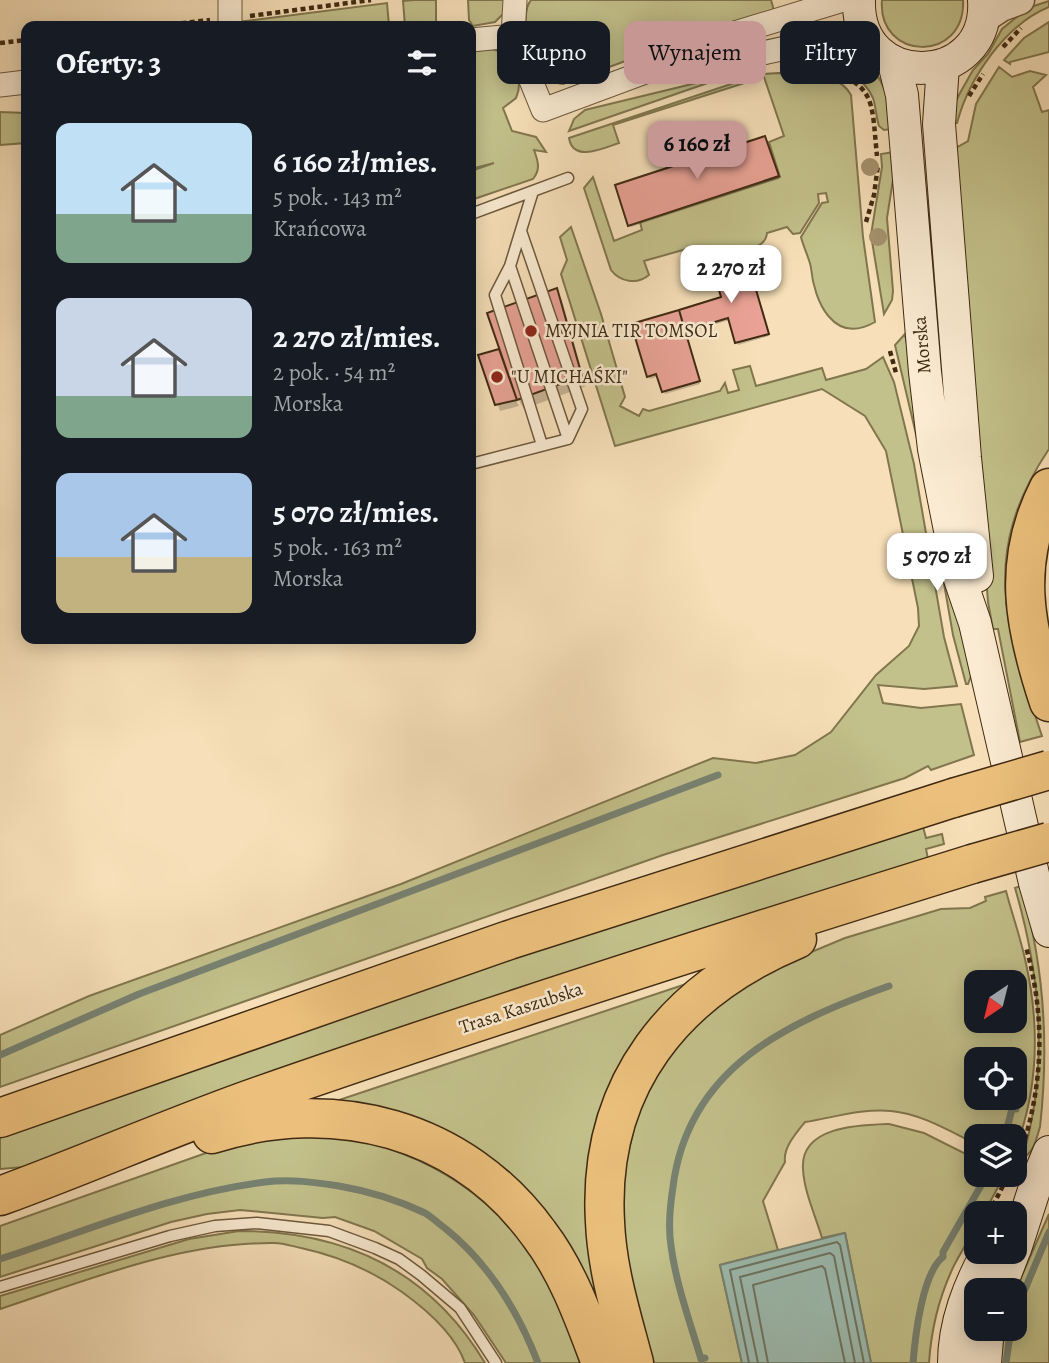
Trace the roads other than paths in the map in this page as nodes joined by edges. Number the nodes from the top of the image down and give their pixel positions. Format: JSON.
{"nodes":[{"id":1,"x":515,"y":0,"type":"edge"},
{"id":2,"x":843,"y":0,"type":"edge"},
{"id":3,"x":859,"y":0,"type":"edge"},
{"id":4,"x":984,"y":10,"type":"edge"},
{"id":5,"x":1025,"y":11,"type":"edge"},
{"id":6,"x":514,"y":21,"type":"edge"},
{"id":7,"x":861,"y":21,"type":"edge"},
{"id":8,"x":766,"y":23,"type":"edge"},
{"id":9,"x":497,"y":38,"type":"edge"},
{"id":10,"x":476,"y":40,"type":"edge"},
{"id":11,"x":880,"y":53,"type":"edge"},
{"id":12,"x":894,"y":63,"type":"junction"},
{"id":13,"x":943,"y":65,"type":"junction"},
{"id":14,"x":624,"y":80,"type":"edge"},
{"id":15,"x":21,"y":83,"type":"edge"},
{"id":16,"x":532,"y":84,"type":"edge"},
{"id":17,"x":0,"y":85,"type":"edge"},
{"id":18,"x":568,"y":178,"type":"dead end"},
{"id":19,"x":533,"y":191,"type":"junction"},
{"id":20,"x":476,"y":212,"type":"edge"},
{"id":21,"x":521,"y":230,"type":"junction"},
{"id":22,"x":510,"y":266,"type":"junction"},
{"id":23,"x":568,"y":439,"type":"junction"},
{"id":24,"x":542,"y":445,"type":"junction"},
{"id":25,"x":476,"y":463,"type":"edge"},
{"id":26,"x":1049,"y":488,"type":"edge"},
{"id":27,"x":975,"y":624,"type":"junction"},
{"id":28,"x":1049,"y":702,"type":"edge"},
{"id":29,"x":1049,"y":770,"type":"edge"},
{"id":30,"x":1049,"y":842,"type":"edge"},
{"id":31,"x":933,"y":876,"type":"junction"},
{"id":32,"x":1037,"y":938,"type":"edge"},
{"id":33,"x":0,"y":1118,"type":"edge"},
{"id":34,"x":1035,"y":1151,"type":"edge"},
{"id":35,"x":1027,"y":1168,"type":"edge"},
{"id":36,"x":11,"y":1192,"type":"edge"},
{"id":37,"x":982,"y":1264,"type":"edge"},
{"id":38,"x":0,"y":1287,"type":"edge"},
{"id":39,"x":987,"y":1341,"type":"edge"},
{"id":40,"x":496,"y":1363,"type":"edge"},
{"id":41,"x":601,"y":1363,"type":"edge"},
{"id":42,"x":635,"y":1363,"type":"edge"},
{"id":43,"x":954,"y":1363,"type":"edge"},
{"id":44,"x":985,"y":1363,"type":"edge"}],
"edges":[{"from":1,"to":6,"type":"street"},
{"from":2,"to":8,"type":"street"},
{"from":3,"to":7,"type":"main road"},
{"from":4,"to":5,"type":"street"},
{"from":4,"to":13,"type":"main road"},
{"from":9,"to":10,"type":"street"},
{"from":11,"to":12,"type":"main road"},
{"from":12,"to":13,"type":"main road"},
{"from":12,"to":27,"type":"main road","name":"Morska"},
{"from":13,"to":27,"type":"main road","name":"Morska"},
{"from":14,"to":16,"type":"street"},
{"from":15,"to":17,"type":"street"},
{"from":18,"to":19,"type":"lane"},
{"from":19,"to":20,"type":"lane"},
{"from":19,"to":21,"type":"lane"},
{"from":21,"to":22,"type":"lane"},
{"from":21,"to":23,"type":"lane"},
{"from":22,"to":23,"type":"lane"},
{"from":22,"to":24,"type":"lane"},
{"from":23,"to":24,"type":"lane"},
{"from":24,"to":25,"type":"lane"},
{"from":26,"to":28,"type":"highway"},
{"from":27,"to":32,"type":"main road","name":"Morska"},
{"from":29,"to":33,"type":"highway","bridge":true},
{"from":30,"to":31,"type":"highway","name":"Trasa Kaszubska","bridge":true},
{"from":31,"to":36,"type":"highway","name":"Trasa Kaszubska"},
{"from":31,"to":42,"type":"highway"},
{"from":34,"to":35,"type":"main road"},
{"from":36,"to":41,"type":"highway"},
{"from":37,"to":43,"type":"main road"},
{"from":38,"to":40,"type":"lane"},
{"from":39,"to":44,"type":"main road"}]}
